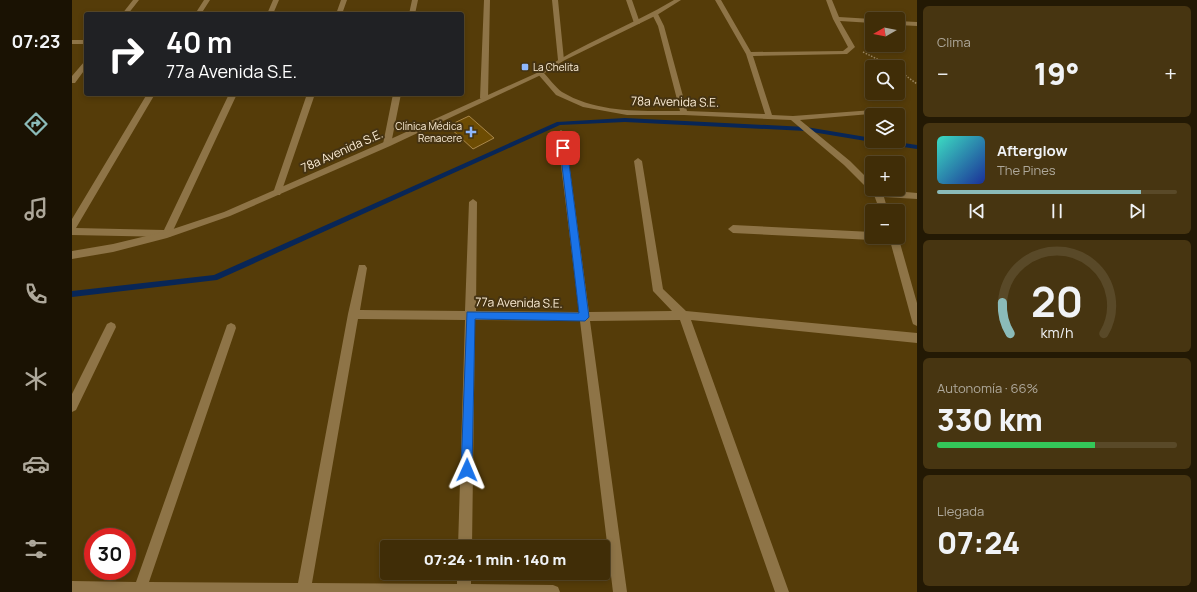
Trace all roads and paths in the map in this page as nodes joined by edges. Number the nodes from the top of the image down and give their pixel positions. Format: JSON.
{"nodes":[{"id":1,"x":136,"y":0,"type":"edge"},
{"id":2,"x":207,"y":0,"type":"edge"},
{"id":3,"x":276,"y":0,"type":"edge"},
{"id":4,"x":344,"y":0,"type":"edge"},
{"id":5,"x":415,"y":0,"type":"edge"},
{"id":6,"x":486,"y":0,"type":"edge"},
{"id":7,"x":554,"y":0,"type":"edge"},
{"id":8,"x":629,"y":0,"type":"edge"},
{"id":9,"x":678,"y":0,"type":"edge"},
{"id":10,"x":718,"y":0,"type":"edge"},
{"id":11,"x":829,"y":0,"type":"edge"},
{"id":12,"x":127,"y":12,"type":"edge"},
{"id":13,"x":199,"y":12,"type":"edge"},
{"id":14,"x":271,"y":12,"type":"edge"},
{"id":15,"x":340,"y":12,"type":"edge"},
{"id":16,"x":412,"y":12,"type":"edge"},
{"id":17,"x":655,"y":14,"type":"junction"},
{"id":18,"x":836,"y":19,"type":"junction"},
{"id":19,"x":865,"y":21,"type":"edge"},
{"id":20,"x":637,"y":23,"type":"junction"},
{"id":21,"x":905,"y":23,"type":"edge"},
{"id":22,"x":917,"y":24,"type":"edge"},
{"id":23,"x":72,"y":42,"type":"edge"},
{"id":24,"x":84,"y":42,"type":"edge"},
{"id":25,"x":852,"y":47,"type":"junction"},
{"id":26,"x":749,"y":54,"type":"junction"},
{"id":27,"x":561,"y":60,"type":"junction"},
{"id":28,"x":879,"y":60,"type":"edge"},
{"id":29,"x":84,"y":66,"type":"edge"},
{"id":30,"x":540,"y":72,"type":"junction"},
{"id":31,"x":905,"y":75,"type":"edge"},
{"id":32,"x":72,"y":81,"type":"edge"},
{"id":33,"x":917,"y":84,"type":"edge"},
{"id":34,"x":150,"y":96,"type":"edge"},
{"id":35,"x":232,"y":96,"type":"edge"},
{"id":36,"x":310,"y":96,"type":"edge"},
{"id":37,"x":397,"y":96,"type":"edge"},
{"id":38,"x":484,"y":98,"type":"junction"},
{"id":39,"x":865,"y":112,"type":"edge"},
{"id":40,"x":684,"y":113,"type":"junction"},
{"id":41,"x":769,"y":116,"type":"junction"},
{"id":42,"x":792,"y":118,"type":"junction"},
{"id":43,"x":561,"y":133,"type":"dead end"},
{"id":44,"x":387,"y":144,"type":"junction"},
{"id":45,"x":638,"y":161,"type":"dead end"},
{"id":46,"x":865,"y":180,"type":"edge"},
{"id":47,"x":277,"y":193,"type":"junction"},
{"id":48,"x":905,"y":194,"type":"edge"},
{"id":49,"x":917,"y":196,"type":"edge"},
{"id":50,"x":473,"y":202,"type":"dead end"},
{"id":51,"x":72,"y":227,"type":"edge"},
{"id":52,"x":733,"y":229,"type":"dead end"},
{"id":53,"x":72,"y":231,"type":"edge"},
{"id":54,"x":168,"y":234,"type":"junction"},
{"id":55,"x":865,"y":236,"type":"edge"},
{"id":56,"x":896,"y":244,"type":"edge"},
{"id":57,"x":72,"y":255,"type":"edge"},
{"id":58,"x":362,"y":268,"type":"dead end"},
{"id":59,"x":353,"y":314,"type":"junction"},
{"id":60,"x":470,"y":315,"type":"junction"},
{"id":61,"x":684,"y":315,"type":"junction"},
{"id":62,"x":585,"y":317,"type":"junction"},
{"id":63,"x":917,"y":321,"type":"edge"},
{"id":64,"x":111,"y":327,"type":"dead end"},
{"id":65,"x":231,"y":328,"type":"dead end"},
{"id":66,"x":917,"y":338,"type":"edge"},
{"id":67,"x":72,"y":406,"type":"edge"},
{"id":68,"x":465,"y":540,"type":"edge"},
{"id":69,"x":464,"y":580,"type":"edge"},
{"id":70,"x":72,"y":588,"type":"edge"},
{"id":71,"x":140,"y":590,"type":"edge"},
{"id":72,"x":303,"y":591,"type":"edge"},
{"id":73,"x":464,"y":592,"type":"edge"},
{"id":74,"x":553,"y":592,"type":"edge"},
{"id":75,"x":620,"y":592,"type":"edge"},
{"id":76,"x":782,"y":592,"type":"edge"}],
"edges":[{"from":1,"to":12,"type":"street"},
{"from":2,"to":13,"type":"street"},
{"from":3,"to":14,"type":"street"},
{"from":4,"to":15,"type":"street"},
{"from":5,"to":16,"type":"street"},
{"from":6,"to":38,"type":"street"},
{"from":7,"to":27,"type":"street"},
{"from":8,"to":20,"type":"street"},
{"from":9,"to":17,"type":"street"},
{"from":10,"to":26,"type":"street"},
{"from":11,"to":18,"type":"street"},
{"from":17,"to":20,"type":"street"},
{"from":17,"to":40,"type":"street"},
{"from":18,"to":19,"type":"street"},
{"from":18,"to":25,"type":"street"},
{"from":20,"to":27,"type":"street"},
{"from":21,"to":22,"type":"street"},
{"from":23,"to":24,"type":"street"},
{"from":25,"to":26,"type":"street"},
{"from":25,"to":28,"type":"path"},
{"from":26,"to":41,"type":"street"},
{"from":27,"to":30,"type":"street"},
{"from":29,"to":32,"type":"street"},
{"from":30,"to":38,"type":"street","name":"78a Avenida S.E."},
{"from":30,"to":40,"type":"street","name":"78a Avenida S.E."},
{"from":31,"to":33,"type":"path"},
{"from":34,"to":51,"type":"street"},
{"from":35,"to":54,"type":"street"},
{"from":36,"to":47,"type":"street"},
{"from":37,"to":44,"type":"street"},
{"from":38,"to":44,"type":"street","name":"78a Avenida S.E."},
{"from":39,"to":42,"type":"street","name":"78a Avenida S.E."},
{"from":40,"to":41,"type":"street","name":"78a Avenida S.E."},
{"from":41,"to":42,"type":"street","name":"78a Avenida S.E."},
{"from":42,"to":46,"type":"street"},
{"from":43,"to":62,"type":"street"},
{"from":44,"to":47,"type":"street","name":"78a Avenida S.E."},
{"from":45,"to":61,"type":"street"},
{"from":47,"to":54,"type":"street","name":"78a Avenida S.E."},
{"from":48,"to":49,"type":"street"},
{"from":50,"to":60,"type":"street"},
{"from":52,"to":55,"type":"street"},
{"from":53,"to":54,"type":"street"},
{"from":54,"to":57,"type":"street","name":"78a Avenida S.E."},
{"from":56,"to":63,"type":"street"},
{"from":58,"to":59,"type":"street"},
{"from":59,"to":60,"type":"street","name":"77a Avenida S.E."},
{"from":59,"to":72,"type":"street"},
{"from":60,"to":62,"type":"street","name":"77a Avenida S.E."},
{"from":60,"to":68,"type":"street"},
{"from":61,"to":62,"type":"street","name":"77a Avenida S.E."},
{"from":61,"to":66,"type":"street","name":"77a Avenida S.E."},
{"from":61,"to":76,"type":"street"},
{"from":62,"to":75,"type":"street"},
{"from":64,"to":67,"type":"street"},
{"from":65,"to":71,"type":"street"},
{"from":69,"to":73,"type":"street"},
{"from":70,"to":71,"type":"street"},
{"from":71,"to":72,"type":"street"},
{"from":72,"to":73,"type":"street"},
{"from":73,"to":74,"type":"street"}]}
